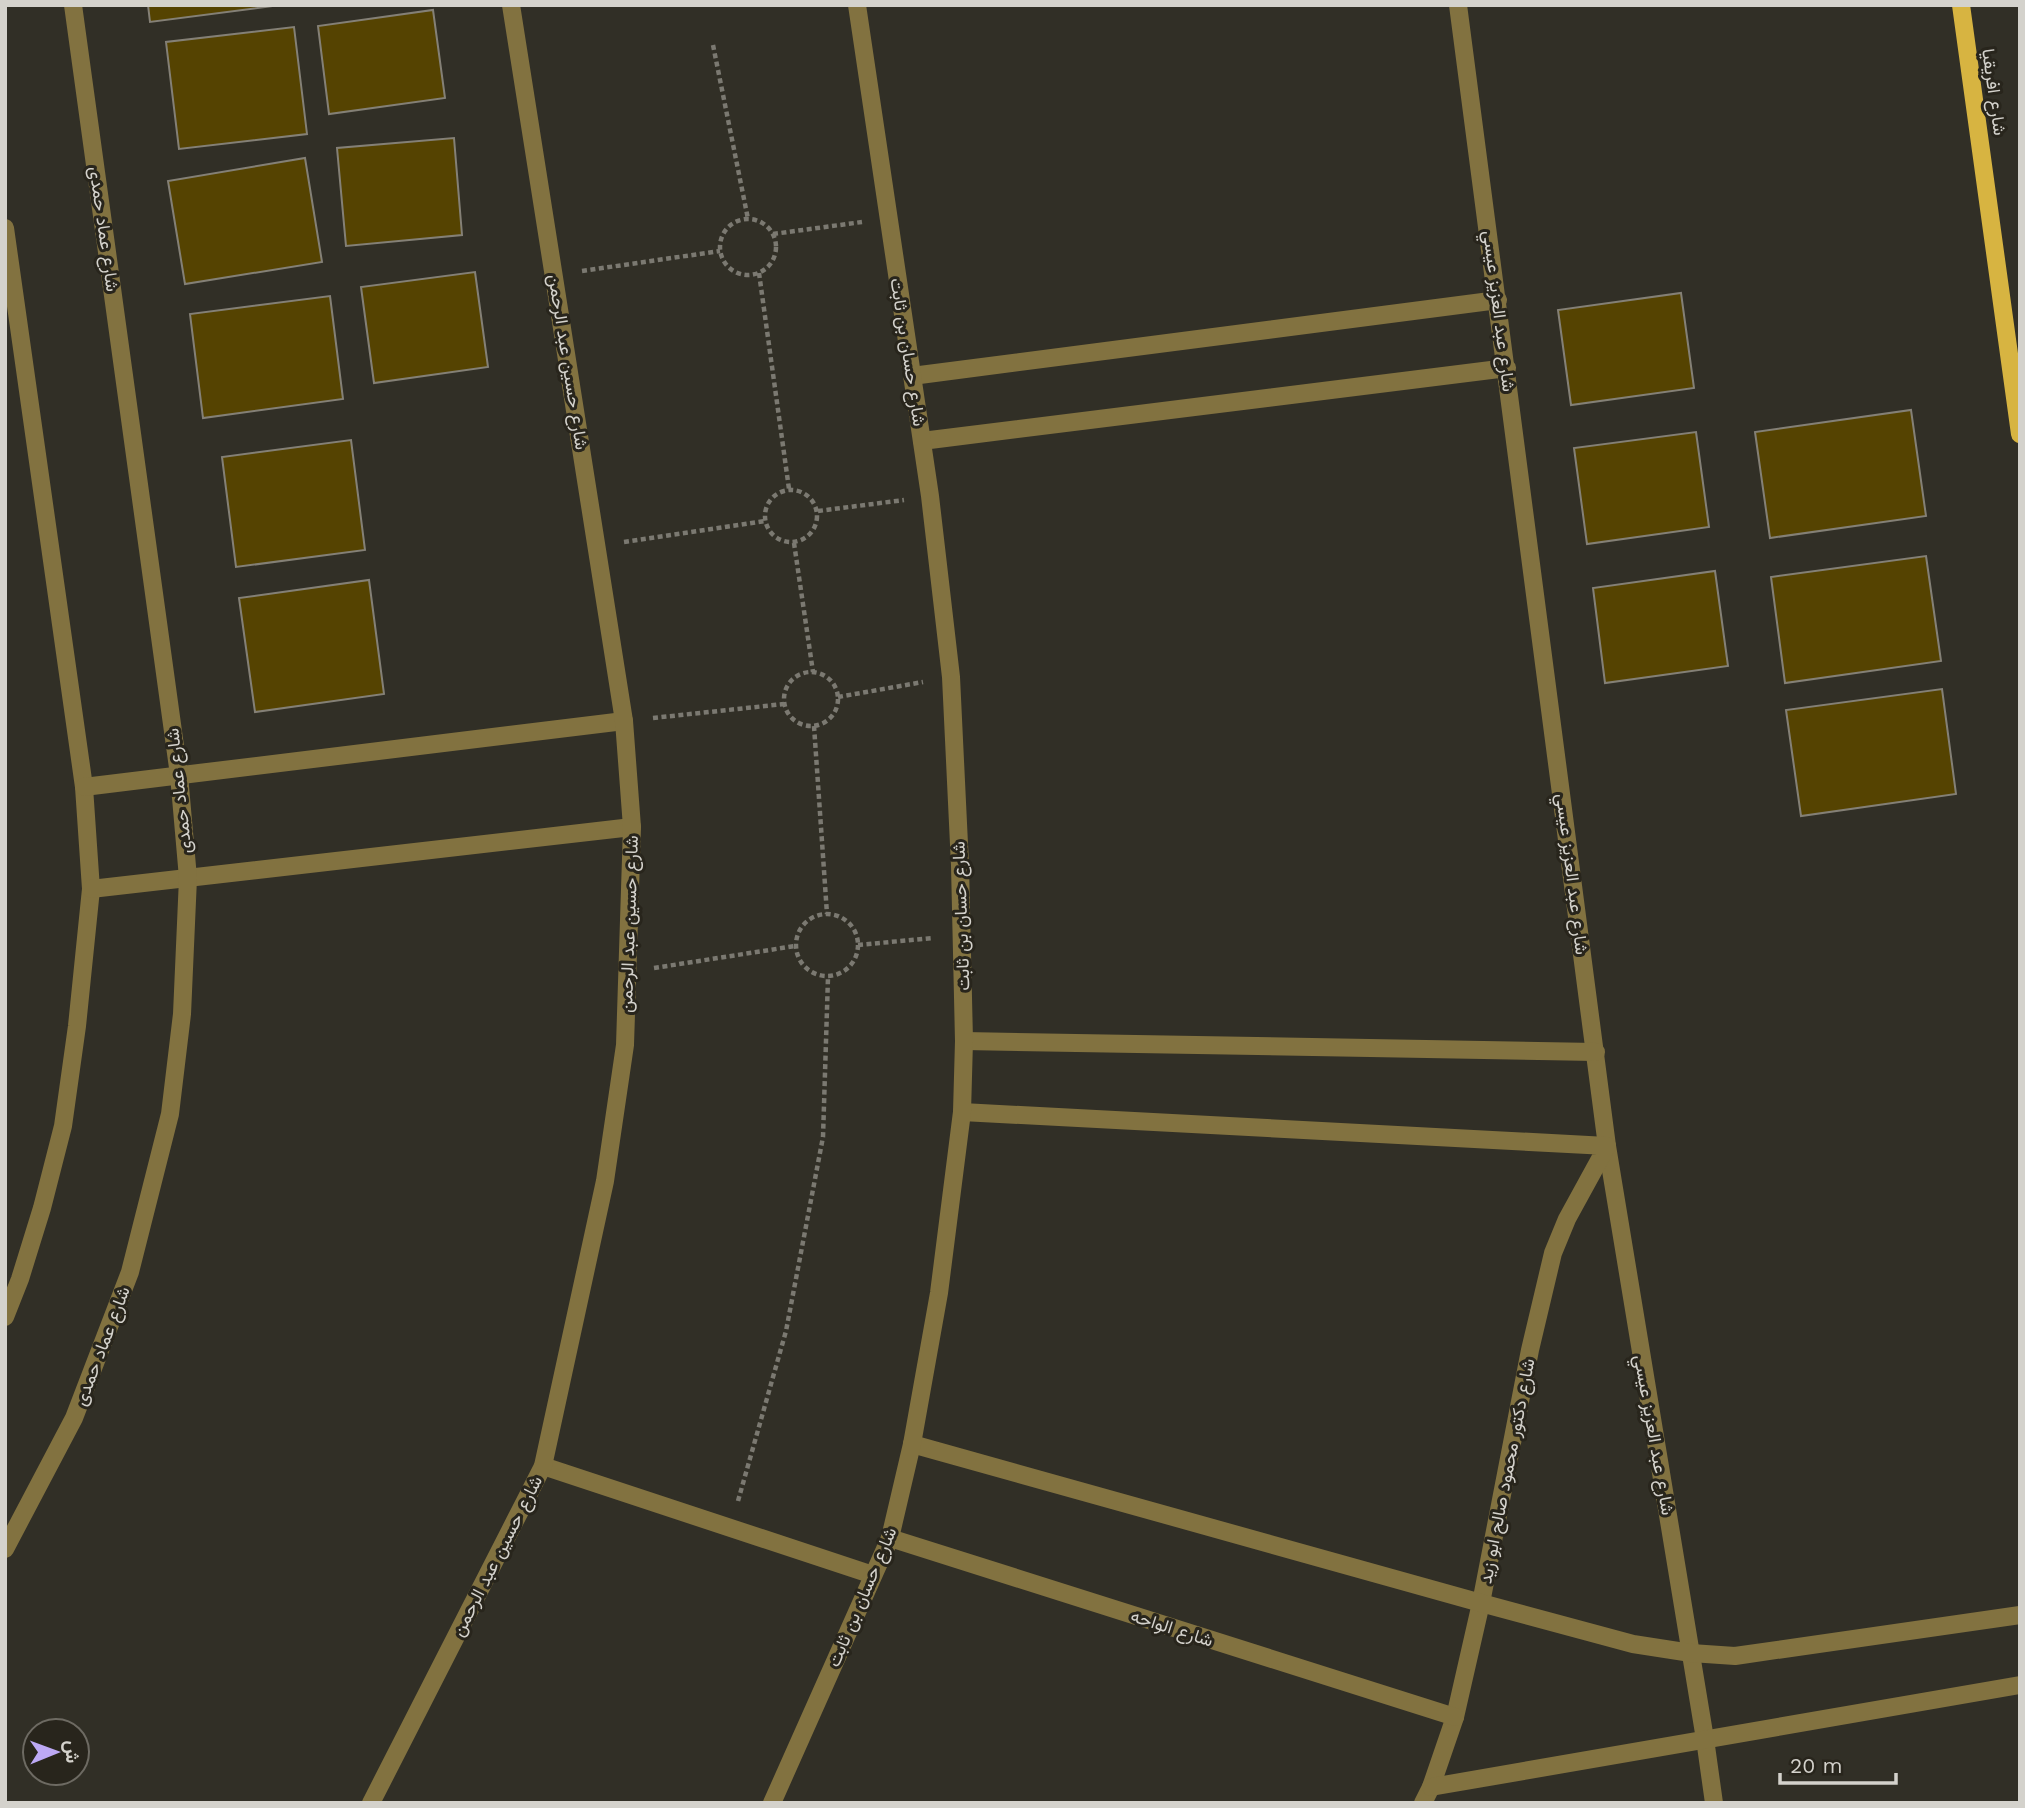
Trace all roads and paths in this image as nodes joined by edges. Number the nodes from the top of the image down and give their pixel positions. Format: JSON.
{"nodes":[{"id":1,"x":73,"y":5,"type":"edge"},
{"id":2,"x":511,"y":5,"type":"edge"},
{"id":3,"x":857,"y":5,"type":"edge"},
{"id":4,"x":1458,"y":5,"type":"edge"},
{"id":5,"x":1961,"y":5,"type":"edge"},
{"id":6,"x":713,"y":45,"type":"dead end"},
{"id":7,"x":748,"y":219,"type":"junction"},
{"id":8,"x":888,"y":219,"type":"junction"},
{"id":9,"x":5,"y":228,"type":"edge"},
{"id":10,"x":773,"y":234,"type":"junction"},
{"id":11,"x":720,"y":251,"type":"junction"},
{"id":12,"x":759,"y":273,"type":"junction"},
{"id":13,"x":554,"y":275,"type":"junction"},
{"id":14,"x":1498,"y":300,"type":"junction"},
{"id":15,"x":1507,"y":368,"type":"junction"},
{"id":16,"x":912,"y":376,"type":"junction"},
{"id":17,"x":2020,"y":434,"type":"edge"},
{"id":18,"x":922,"y":441,"type":"junction"},
{"id":19,"x":789,"y":489,"type":"junction"},
{"id":20,"x":930,"y":496,"type":"junction"},
{"id":21,"x":818,"y":511,"type":"junction"},
{"id":22,"x":765,"y":521,"type":"junction"},
{"id":23,"x":794,"y":543,"type":"junction"},
{"id":24,"x":597,"y":546,"type":"junction"},
{"id":25,"x":813,"y":672,"type":"junction"},
{"id":26,"x":951,"y":677,"type":"junction"},
{"id":27,"x":838,"y":697,"type":"junction"},
{"id":28,"x":784,"y":704,"type":"junction"},
{"id":29,"x":624,"y":720,"type":"junction"},
{"id":30,"x":814,"y":726,"type":"junction"},
{"id":31,"x":179,"y":775,"type":"junction"},
{"id":32,"x":84,"y":787,"type":"junction"},
{"id":33,"x":632,"y":827,"type":"junction"},
{"id":34,"x":188,"y":877,"type":"junction"},
{"id":35,"x":91,"y":889,"type":"junction"},
{"id":36,"x":827,"y":914,"type":"junction"},
{"id":37,"x":962,"y":936,"type":"junction"},
{"id":38,"x":858,"y":945,"type":"junction"},
{"id":39,"x":795,"y":946,"type":"junction"},
{"id":40,"x":628,"y":973,"type":"junction"},
{"id":41,"x":828,"y":977,"type":"junction"},
{"id":42,"x":964,"y":1041,"type":"junction"},
{"id":43,"x":1596,"y":1052,"type":"junction"},
{"id":44,"x":962,"y":1112,"type":"junction"},
{"id":45,"x":1607,"y":1146,"type":"junction"},
{"id":46,"x":5,"y":1317,"type":"edge"},
{"id":47,"x":912,"y":1444,"type":"junction"},
{"id":48,"x":543,"y":1466,"type":"junction"},
{"id":49,"x":730,"y":1528,"type":"junction"},
{"id":50,"x":890,"y":1538,"type":"junction"},
{"id":51,"x":5,"y":1549,"type":"edge"},
{"id":52,"x":873,"y":1575,"type":"junction"},
{"id":53,"x":1482,"y":1604,"type":"junction"},
{"id":54,"x":2020,"y":1615,"type":"edge"},
{"id":55,"x":1691,"y":1653,"type":"junction"},
{"id":56,"x":2020,"y":1685,"type":"edge"},
{"id":57,"x":1455,"y":1717,"type":"junction"},
{"id":58,"x":1705,"y":1739,"type":"junction"},
{"id":59,"x":1427,"y":1795,"type":"edge"},
{"id":60,"x":371,"y":1803,"type":"edge"},
{"id":61,"x":772,"y":1803,"type":"edge"},
{"id":62,"x":1714,"y":1803,"type":"edge"}],
"edges":[{"from":1,"to":31,"type":"street","name":"شارع عماد حمدى"},
{"from":2,"to":13,"type":"street","name":"شارع حسين عبد الرحمن"},
{"from":3,"to":8,"type":"street","name":"شارع حسان بن ثابت"},
{"from":4,"to":14,"type":"street","name":"شارع عبد العزيز عيسي"},
{"from":5,"to":17,"type":"main road","name":"شارع افريقيا"},
{"from":6,"to":7,"type":"path"},
{"from":7,"to":10,"type":"path"},
{"from":7,"to":11,"type":"path"},
{"from":8,"to":10,"type":"path"},
{"from":8,"to":16,"type":"street","name":"شارع حسان بن ثابت"},
{"from":9,"to":32,"type":"street"},
{"from":10,"to":12,"type":"path"},
{"from":11,"to":12,"type":"path"},
{"from":11,"to":13,"type":"path"},
{"from":12,"to":19,"type":"path"},
{"from":13,"to":24,"type":"street","name":"شارع حسين عبد الرحمن"},
{"from":14,"to":15,"type":"street","name":"شارع عبد العزيز عيسي"},
{"from":14,"to":16,"type":"street"},
{"from":15,"to":18,"type":"street"},
{"from":15,"to":43,"type":"street","name":"شارع عبد العزيز عيسي"},
{"from":16,"to":18,"type":"street","name":"شارع حسان بن ثابت"},
{"from":18,"to":20,"type":"street","name":"شارع حسان بن ثابت"},
{"from":19,"to":21,"type":"path"},
{"from":19,"to":22,"type":"path"},
{"from":20,"to":21,"type":"path"},
{"from":20,"to":26,"type":"street","name":"شارع حسان بن ثابت"},
{"from":21,"to":23,"type":"path"},
{"from":22,"to":23,"type":"path"},
{"from":22,"to":24,"type":"path"},
{"from":23,"to":25,"type":"path"},
{"from":24,"to":29,"type":"street","name":"شارع حسين عبد الرحمن"},
{"from":25,"to":27,"type":"path"},
{"from":25,"to":28,"type":"path"},
{"from":26,"to":27,"type":"path"},
{"from":26,"to":37,"type":"street","name":"شارع حسان بن ثابت"},
{"from":27,"to":30,"type":"path"},
{"from":28,"to":29,"type":"path"},
{"from":28,"to":30,"type":"path"},
{"from":29,"to":31,"type":"street"},
{"from":29,"to":33,"type":"street","name":"شارع حسين عبد الرحمن"},
{"from":30,"to":36,"type":"path"},
{"from":31,"to":32,"type":"street"},
{"from":31,"to":34,"type":"street","name":"شارع عماد حمدى"},
{"from":32,"to":35,"type":"street"},
{"from":33,"to":34,"type":"street"},
{"from":33,"to":40,"type":"street","name":"شارع حسين عبد الرحمن"},
{"from":34,"to":35,"type":"street"},
{"from":34,"to":51,"type":"street","name":"شارع عماد حمدى"},
{"from":35,"to":46,"type":"street"},
{"from":36,"to":38,"type":"path"},
{"from":36,"to":39,"type":"path"},
{"from":37,"to":38,"type":"path"},
{"from":37,"to":42,"type":"street","name":"شارع حسان بن ثابت"},
{"from":38,"to":41,"type":"path"},
{"from":39,"to":40,"type":"path"},
{"from":39,"to":41,"type":"path"},
{"from":40,"to":48,"type":"street","name":"شارع حسين عبد الرحمن"},
{"from":41,"to":49,"type":"path"},
{"from":42,"to":43,"type":"street"},
{"from":42,"to":44,"type":"street","name":"شارع حسان بن ثابت"},
{"from":43,"to":45,"type":"street","name":"شارع عبد العزيز عيسي"},
{"from":44,"to":45,"type":"street"},
{"from":44,"to":47,"type":"street","name":"شارع حسان بن ثابت"},
{"from":45,"to":53,"type":"street","name":"شارع دكتور محمود صالح ابو زيد"},
{"from":45,"to":55,"type":"street","name":"شارع عبد العزيز عيسي"},
{"from":47,"to":50,"type":"street","name":"شارع حسان بن ثابت"},
{"from":47,"to":53,"type":"street"},
{"from":48,"to":49,"type":"street"},
{"from":48,"to":60,"type":"street","name":"شارع حسين عبد الرحمن"},
{"from":49,"to":52,"type":"street"},
{"from":50,"to":52,"type":"street","name":"شارع حسان بن ثابت"},
{"from":50,"to":57,"type":"street","name":"شارع الواحه"},
{"from":52,"to":61,"type":"street","name":"شارع حسان بن ثابت"},
{"from":53,"to":55,"type":"street"},
{"from":53,"to":57,"type":"street","name":"شارع دكتور محمود صالح ابو زيد"},
{"from":54,"to":55,"type":"street"},
{"from":55,"to":58,"type":"street","name":"شارع عبد العزيز عيسي"},
{"from":56,"to":58,"type":"street"},
{"from":57,"to":59,"type":"street","name":"شارع دكتور محمود صالح ابو زيد"},
{"from":58,"to":59,"type":"street"},
{"from":58,"to":62,"type":"street"}]}
